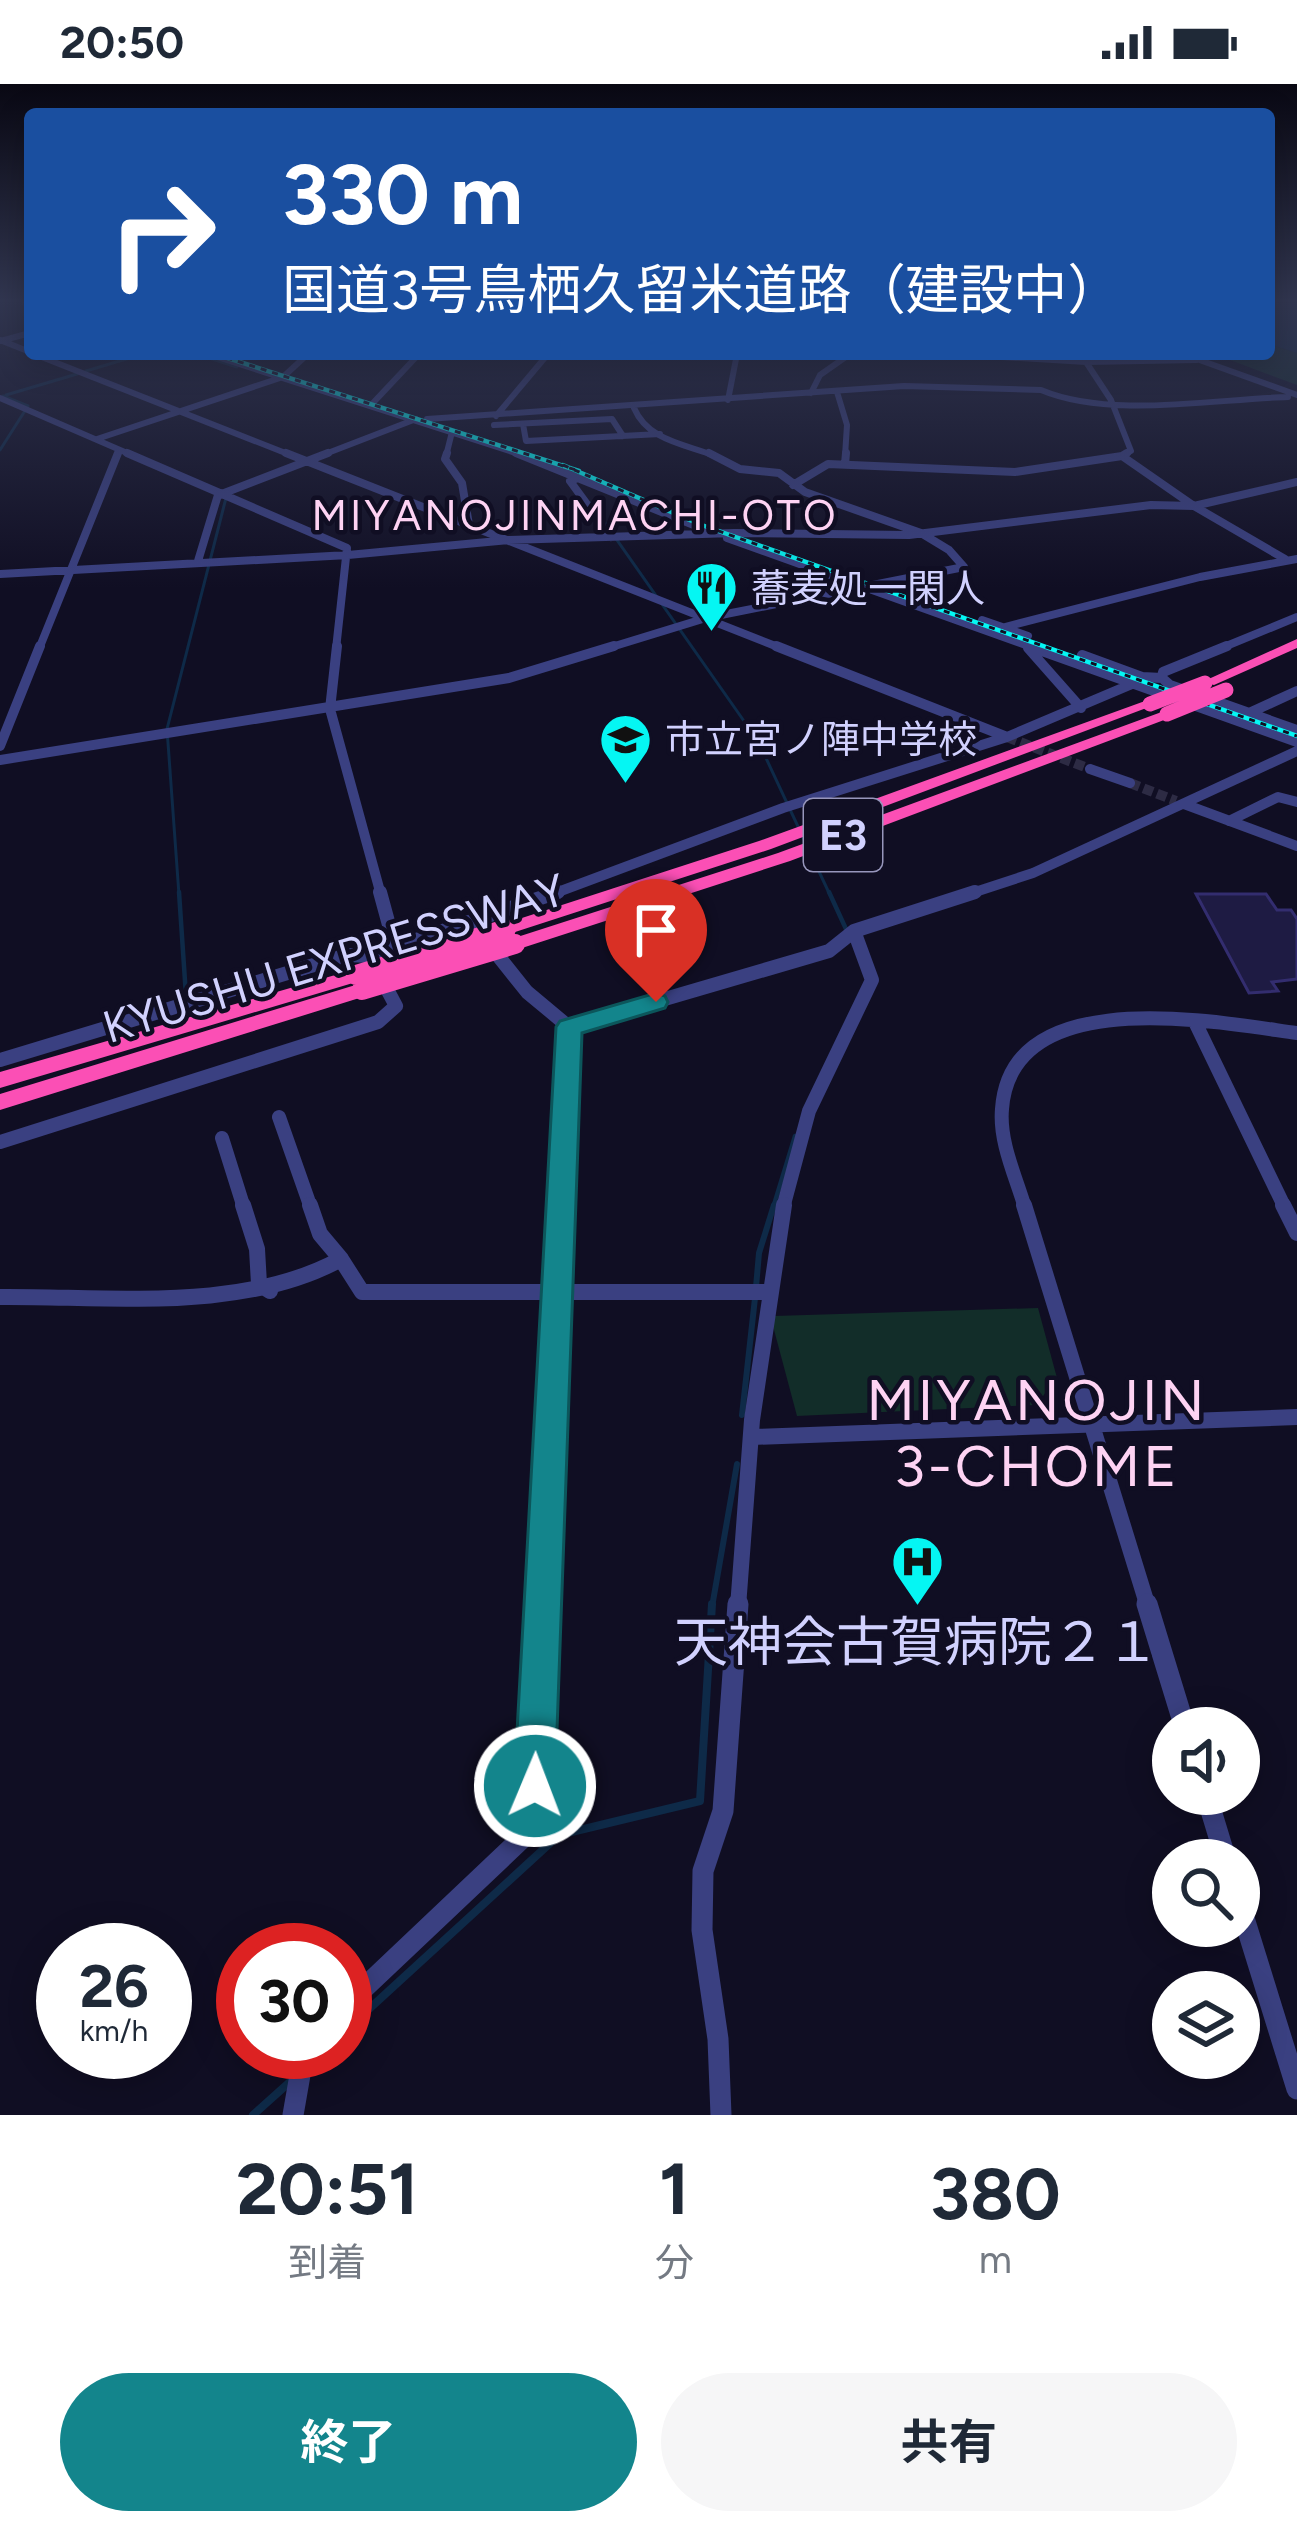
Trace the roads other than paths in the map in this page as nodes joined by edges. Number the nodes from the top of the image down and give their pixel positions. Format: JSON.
{"nodes":[{"id":1,"x":145,"y":398,"type":"edge"},
{"id":2,"x":218,"y":398,"type":"edge"},
{"id":3,"x":352,"y":398,"type":"edge"},
{"id":4,"x":378,"y":398,"type":"edge"},
{"id":5,"x":513,"y":398,"type":"edge"},
{"id":6,"x":754,"y":398,"type":"edge"},
{"id":7,"x":839,"y":398,"type":"edge"},
{"id":8,"x":1085,"y":398,"type":"edge"},
{"id":9,"x":1169,"y":398,"type":"edge"},
{"id":10,"x":1,"y":399,"type":"edge"},
{"id":11,"x":728,"y":400,"type":"joint"},
{"id":12,"x":1111,"y":400,"type":"junction"},
{"id":13,"x":372,"y":404,"type":"junction"},
{"id":14,"x":634,"y":408,"type":"junction"},
{"id":15,"x":179,"y":411,"type":"junction"},
{"id":16,"x":417,"y":420,"type":"junction"},
{"id":17,"x":495,"y":420,"type":"junction"},
{"id":18,"x":523,"y":424,"type":"junction"},
{"id":19,"x":452,"y":432,"type":"junction"},
{"id":20,"x":660,"y":434,"type":"junction"},
{"id":21,"x":623,"y":436,"type":"junction"},
{"id":22,"x":97,"y":439,"type":"junction"},
{"id":23,"x":494,"y":445,"type":"junction"},
{"id":24,"x":119,"y":450,"type":"junction"},
{"id":25,"x":1122,"y":456,"type":"junction"},
{"id":26,"x":306,"y":461,"type":"junction"},
{"id":27,"x":845,"y":464,"type":"junction"},
{"id":28,"x":580,"y":478,"type":"junction"},
{"id":29,"x":1297,"y":482,"type":"edge"},
{"id":30,"x":793,"y":485,"type":"junction"},
{"id":31,"x":218,"y":495,"type":"junction"},
{"id":32,"x":1194,"y":506,"type":"junction"},
{"id":33,"x":680,"y":508,"type":"dead end"},
{"id":34,"x":665,"y":514,"type":"junction"},
{"id":35,"x":470,"y":525,"type":"junction"},
{"id":36,"x":734,"y":533,"type":"junction"},
{"id":37,"x":921,"y":533,"type":"junction"},
{"id":38,"x":717,"y":534,"type":"junction"},
{"id":39,"x":611,"y":537,"type":"junction"},
{"id":40,"x":508,"y":540,"type":"junction"},
{"id":41,"x":348,"y":555,"type":"junction"},
{"id":42,"x":1291,"y":559,"type":"edge"},
{"id":43,"x":198,"y":561,"type":"junction"},
{"id":44,"x":71,"y":569,"type":"junction"},
{"id":45,"x":0,"y":574,"type":"edge"},
{"id":46,"x":878,"y":583,"type":"junction"},
{"id":47,"x":859,"y":585,"type":"junction"},
{"id":48,"x":1297,"y":617,"type":"edge"},
{"id":49,"x":706,"y":618,"type":"junction"},
{"id":50,"x":1007,"y":626,"type":"junction"},
{"id":51,"x":988,"y":631,"type":"junction"},
{"id":52,"x":1297,"y":643,"type":"edge"},
{"id":53,"x":1024,"y":644,"type":"junction"},
{"id":54,"x":1297,"y":659,"type":"edge"},
{"id":55,"x":1162,"y":677,"type":"junction"},
{"id":56,"x":1132,"y":684,"type":"junction"},
{"id":57,"x":1297,"y":692,"type":"edge"},
{"id":58,"x":1081,"y":708,"type":"junction"},
{"id":59,"x":330,"y":709,"type":"junction"},
{"id":60,"x":1249,"y":713,"type":"junction"},
{"id":61,"x":1297,"y":730,"type":"edge"},
{"id":62,"x":1007,"y":737,"type":"junction"},
{"id":63,"x":0,"y":746,"type":"edge"},
{"id":64,"x":1297,"y":746,"type":"edge"},
{"id":65,"x":0,"y":760,"type":"edge"},
{"id":66,"x":1090,"y":769,"type":"tunnel mouth"},
{"id":67,"x":1130,"y":783,"type":"tunnel mouth"},
{"id":68,"x":1297,"y":802,"type":"edge"},
{"id":69,"x":1181,"y":804,"type":"junction"},
{"id":70,"x":1229,"y":821,"type":"junction"},
{"id":71,"x":1297,"y":846,"type":"edge"},
{"id":72,"x":472,"y":923,"type":"junction"},
{"id":73,"x":854,"y":932,"type":"junction"},
{"id":74,"x":511,"y":936,"type":"junction"},
{"id":75,"x":395,"y":947,"type":"junction"},
{"id":76,"x":369,"y":956,"type":"junction"},
{"id":77,"x":359,"y":983,"type":"junction"},
{"id":78,"x":1195,"y":1022,"type":"junction"},
{"id":79,"x":569,"y":1027,"type":"junction"},
{"id":80,"x":1297,"y":1033,"type":"edge"},
{"id":81,"x":0,"y":1060,"type":"edge"},
{"id":82,"x":0,"y":1080,"type":"edge"},
{"id":83,"x":0,"y":1102,"type":"edge"},
{"id":84,"x":279,"y":1117,"type":"dead end"},
{"id":85,"x":222,"y":1138,"type":"dead end"},
{"id":86,"x":0,"y":1142,"type":"edge"},
{"id":87,"x":1297,"y":1233,"type":"edge"},
{"id":88,"x":340,"y":1259,"type":"junction"},
{"id":89,"x":270,"y":1291,"type":"junction"},
{"id":90,"x":768,"y":1292,"type":"junction"},
{"id":91,"x":559,"y":1293,"type":"junction"},
{"id":92,"x":0,"y":1298,"type":"edge"},
{"id":93,"x":1297,"y":1417,"type":"edge"},
{"id":94,"x":1091,"y":1424,"type":"junction"},
{"id":95,"x":752,"y":1437,"type":"junction"},
{"id":96,"x":1179,"y":1707,"type":"edge"},
{"id":97,"x":1253,"y":1947,"type":"edge"},
{"id":98,"x":372,"y":1980,"type":"edge"},
{"id":99,"x":299,"y":2079,"type":"edge"},
{"id":100,"x":1297,"y":2089,"type":"edge"},
{"id":101,"x":293,"y":2115,"type":"edge"},
{"id":102,"x":721,"y":2115,"type":"edge"}],
"edges":[{"from":1,"to":15,"type":"street"},
{"from":2,"to":15,"type":"street"},
{"from":3,"to":13,"type":"street"},
{"from":4,"to":13,"type":"street"},
{"from":5,"to":17,"type":"street"},
{"from":6,"to":11,"type":"street"},
{"from":7,"to":27,"type":"street"},
{"from":8,"to":12,"type":"street"},
{"from":9,"to":12,"type":"street"},
{"from":10,"to":22,"type":"street"},
{"from":11,"to":14,"type":"street"},
{"from":12,"to":25,"type":"street"},
{"from":13,"to":16,"type":"street"},
{"from":14,"to":17,"type":"street"},
{"from":14,"to":20,"type":"street"},
{"from":15,"to":22,"type":"street"},
{"from":15,"to":26,"type":"street"},
{"from":16,"to":17,"type":"street"},
{"from":16,"to":19,"type":"street"},
{"from":16,"to":26,"type":"street"},
{"from":17,"to":18,"type":"street"},
{"from":17,"to":23,"type":"street"},
{"from":18,"to":21,"type":"street"},
{"from":18,"to":21,"type":"street"},
{"from":19,"to":23,"type":"street"},
{"from":19,"to":35,"type":"street"},
{"from":20,"to":21,"type":"street"},
{"from":20,"to":30,"type":"street"},
{"from":22,"to":24,"type":"street"},
{"from":23,"to":28,"type":"street"},
{"from":24,"to":31,"type":"street"},
{"from":24,"to":44,"type":"street"},
{"from":25,"to":27,"type":"street"},
{"from":25,"to":32,"type":"street"},
{"from":26,"to":31,"type":"street"},
{"from":26,"to":35,"type":"street"},
{"from":27,"to":30,"type":"street"},
{"from":28,"to":34,"type":"street"},
{"from":28,"to":39,"type":"street"},
{"from":29,"to":32,"type":"street"},
{"from":30,"to":37,"type":"street"},
{"from":31,"to":41,"type":"street"},
{"from":31,"to":43,"type":"street"},
{"from":32,"to":37,"type":"street"},
{"from":32,"to":42,"type":"street"},
{"from":33,"to":34,"type":"street"},
{"from":34,"to":38,"type":"street"},
{"from":35,"to":40,"type":"street"},
{"from":36,"to":37,"type":"street"},
{"from":36,"to":38,"type":"street"},
{"from":36,"to":46,"type":"street"},
{"from":37,"to":46,"type":"street"},
{"from":38,"to":39,"type":"street"},
{"from":38,"to":47,"type":"street"},
{"from":39,"to":40,"type":"street"},
{"from":40,"to":41,"type":"street"},
{"from":40,"to":49,"type":"street"},
{"from":41,"to":43,"type":"street"},
{"from":41,"to":59,"type":"street"},
{"from":42,"to":50,"type":"street"},
{"from":43,"to":44,"type":"street"},
{"from":44,"to":45,"type":"street"},
{"from":44,"to":63,"type":"street"},
{"from":46,"to":47,"type":"street"},
{"from":46,"to":50,"type":"street"},
{"from":47,"to":49,"type":"street"},
{"from":47,"to":51,"type":"street"},
{"from":48,"to":55,"type":"street"},
{"from":49,"to":59,"type":"street"},
{"from":49,"to":62,"type":"street"},
{"from":50,"to":51,"type":"street"},
{"from":50,"to":55,"type":"street"},
{"from":51,"to":53,"type":"street"},
{"from":52,"to":74,"type":"highway","name":"KYUSHU EXPRESSWAY","number":"E3","bridge":true},
{"from":53,"to":56,"type":"street"},
{"from":53,"to":58,"type":"street"},
{"from":54,"to":74,"type":"highway","name":"KYUSHU EXPRESSWAY","number":"E3","bridge":true},
{"from":55,"to":60,"type":"street"},
{"from":56,"to":58,"type":"street"},
{"from":56,"to":64,"type":"street"},
{"from":57,"to":60,"type":"street"},
{"from":58,"to":62,"type":"street"},
{"from":59,"to":65,"type":"street"},
{"from":59,"to":75,"type":"street"},
{"from":60,"to":61,"type":"street"},
{"from":62,"to":72,"type":"street"},
{"from":64,"to":69,"type":"street"},
{"from":66,"to":67,"type":"street"},
{"from":68,"to":70,"type":"street"},
{"from":69,"to":70,"type":"street"},
{"from":69,"to":73,"type":"street"},
{"from":70,"to":71,"type":"street"},
{"from":72,"to":75,"type":"street"},
{"from":72,"to":79,"type":"street"},
{"from":73,"to":79,"type":"street"},
{"from":73,"to":90,"type":"street"},
{"from":74,"to":77,"type":"highway","name":"KYUSHU EXPRESSWAY","number":"E3","bridge":true},
{"from":75,"to":76,"type":"street"},
{"from":76,"to":81,"type":"street"},
{"from":76,"to":86,"type":"street"},
{"from":77,"to":82,"type":"highway","name":"KYUSHU EXPRESSWAY","number":"E3"},
{"from":77,"to":83,"type":"highway","name":"KYUSHU EXPRESSWAY","number":"E3"},
{"from":78,"to":80,"type":"street"},
{"from":78,"to":87,"type":"street"},
{"from":78,"to":94,"type":"street"},
{"from":79,"to":91,"type":"street"},
{"from":84,"to":88,"type":"street"},
{"from":85,"to":89,"type":"street"},
{"from":88,"to":89,"type":"street"},
{"from":88,"to":91,"type":"street"},
{"from":89,"to":92,"type":"street"},
{"from":90,"to":91,"type":"street"},
{"from":90,"to":95,"type":"street"},
{"from":91,"to":98,"type":"street"},
{"from":93,"to":94,"type":"street"},
{"from":94,"to":95,"type":"street"},
{"from":94,"to":96,"type":"street"},
{"from":95,"to":102,"type":"street"},
{"from":97,"to":100,"type":"street"},
{"from":99,"to":101,"type":"street"}]}
